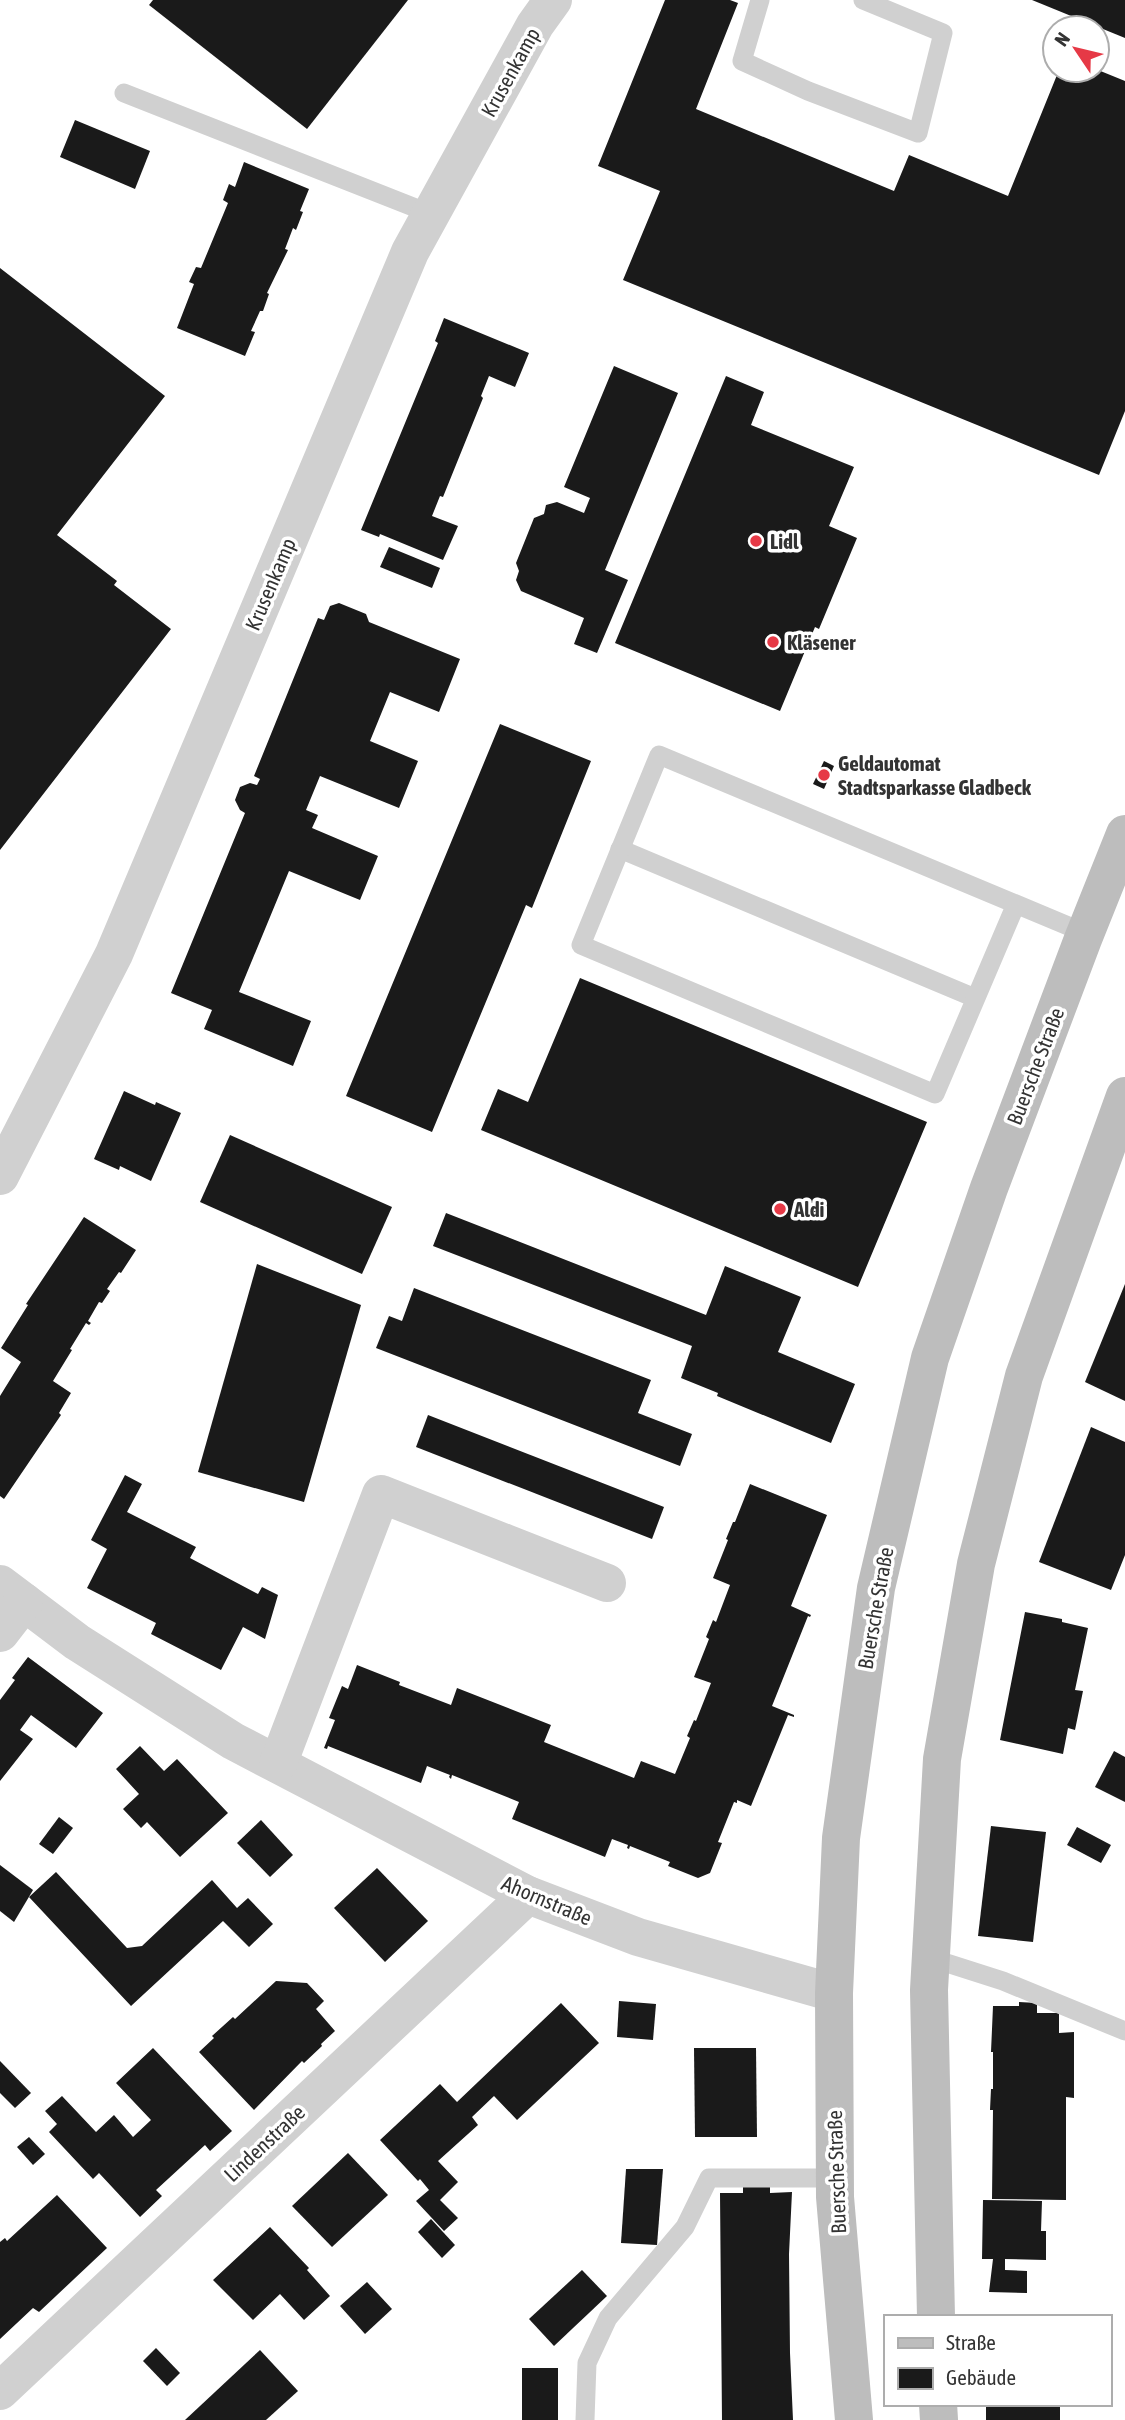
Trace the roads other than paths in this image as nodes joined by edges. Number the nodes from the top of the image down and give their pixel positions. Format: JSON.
{"nodes":[{"id":1,"x":553,"y":0,"type":"edge"},
{"id":2,"x":760,"y":0,"type":"edge"},
{"id":3,"x":863,"y":0,"type":"edge"},
{"id":4,"x":124,"y":93,"type":"dead end"},
{"id":5,"x":431,"y":214,"type":"junction"},
{"id":6,"x":1125,"y":834,"type":"edge"},
{"id":7,"x":620,"y":849,"type":"junction"},
{"id":8,"x":1016,"y":904,"type":"junction"},
{"id":9,"x":1085,"y":933,"type":"junction"},
{"id":10,"x":975,"y":998,"type":"junction"},
{"id":11,"x":1125,"y":1097,"type":"edge"},
{"id":12,"x":0,"y":1176,"type":"edge"},
{"id":13,"x":607,"y":1583,"type":"dead end"},
{"id":14,"x":12,"y":1593,"type":"edge"},
{"id":15,"x":0,"y":1633,"type":"edge"},
{"id":16,"x":278,"y":1764,"type":"junction"},
{"id":17,"x":528,"y":1895,"type":"junction"},
{"id":18,"x":931,"y":1958,"type":"junction"},
{"id":19,"x":834,"y":1993,"type":"junction"},
{"id":20,"x":1125,"y":2031,"type":"edge"},
{"id":21,"x":834,"y":2178,"type":"junction"},
{"id":22,"x":936,"y":2315,"type":"edge"},
{"id":23,"x":0,"y":2391,"type":"edge"},
{"id":24,"x":585,"y":2420,"type":"edge"},
{"id":25,"x":854,"y":2420,"type":"edge"}],
"edges":[{"from":1,"to":5,"type":"street","name":"Krusenkamp"},
{"from":2,"to":3,"type":"lane"},
{"from":4,"to":5,"type":"lane"},
{"from":5,"to":12,"type":"street","name":"Krusenkamp"},
{"from":6,"to":9,"type":"main road","name":"Buersche Straße"},
{"from":7,"to":8,"type":"lane"},
{"from":7,"to":10,"type":"lane"},
{"from":7,"to":10,"type":"lane"},
{"from":8,"to":9,"type":"lane"},
{"from":8,"to":10,"type":"lane"},
{"from":9,"to":19,"type":"main road","name":"Buersche Straße"},
{"from":11,"to":18,"type":"main road"},
{"from":13,"to":16,"type":"street"},
{"from":14,"to":15,"type":"street","name":"Ahornstraße"},
{"from":14,"to":16,"type":"street","name":"Ahornstraße"},
{"from":16,"to":17,"type":"street","name":"Ahornstraße"},
{"from":17,"to":19,"type":"street","name":"Ahornstraße"},
{"from":17,"to":23,"type":"street","name":"Lindenstraße"},
{"from":18,"to":20,"type":"lane"},
{"from":18,"to":22,"type":"main road"},
{"from":19,"to":21,"type":"main road","name":"Buersche Straße"},
{"from":21,"to":24,"type":"lane"},
{"from":21,"to":25,"type":"main road","name":"Buersche Straße"}]}
